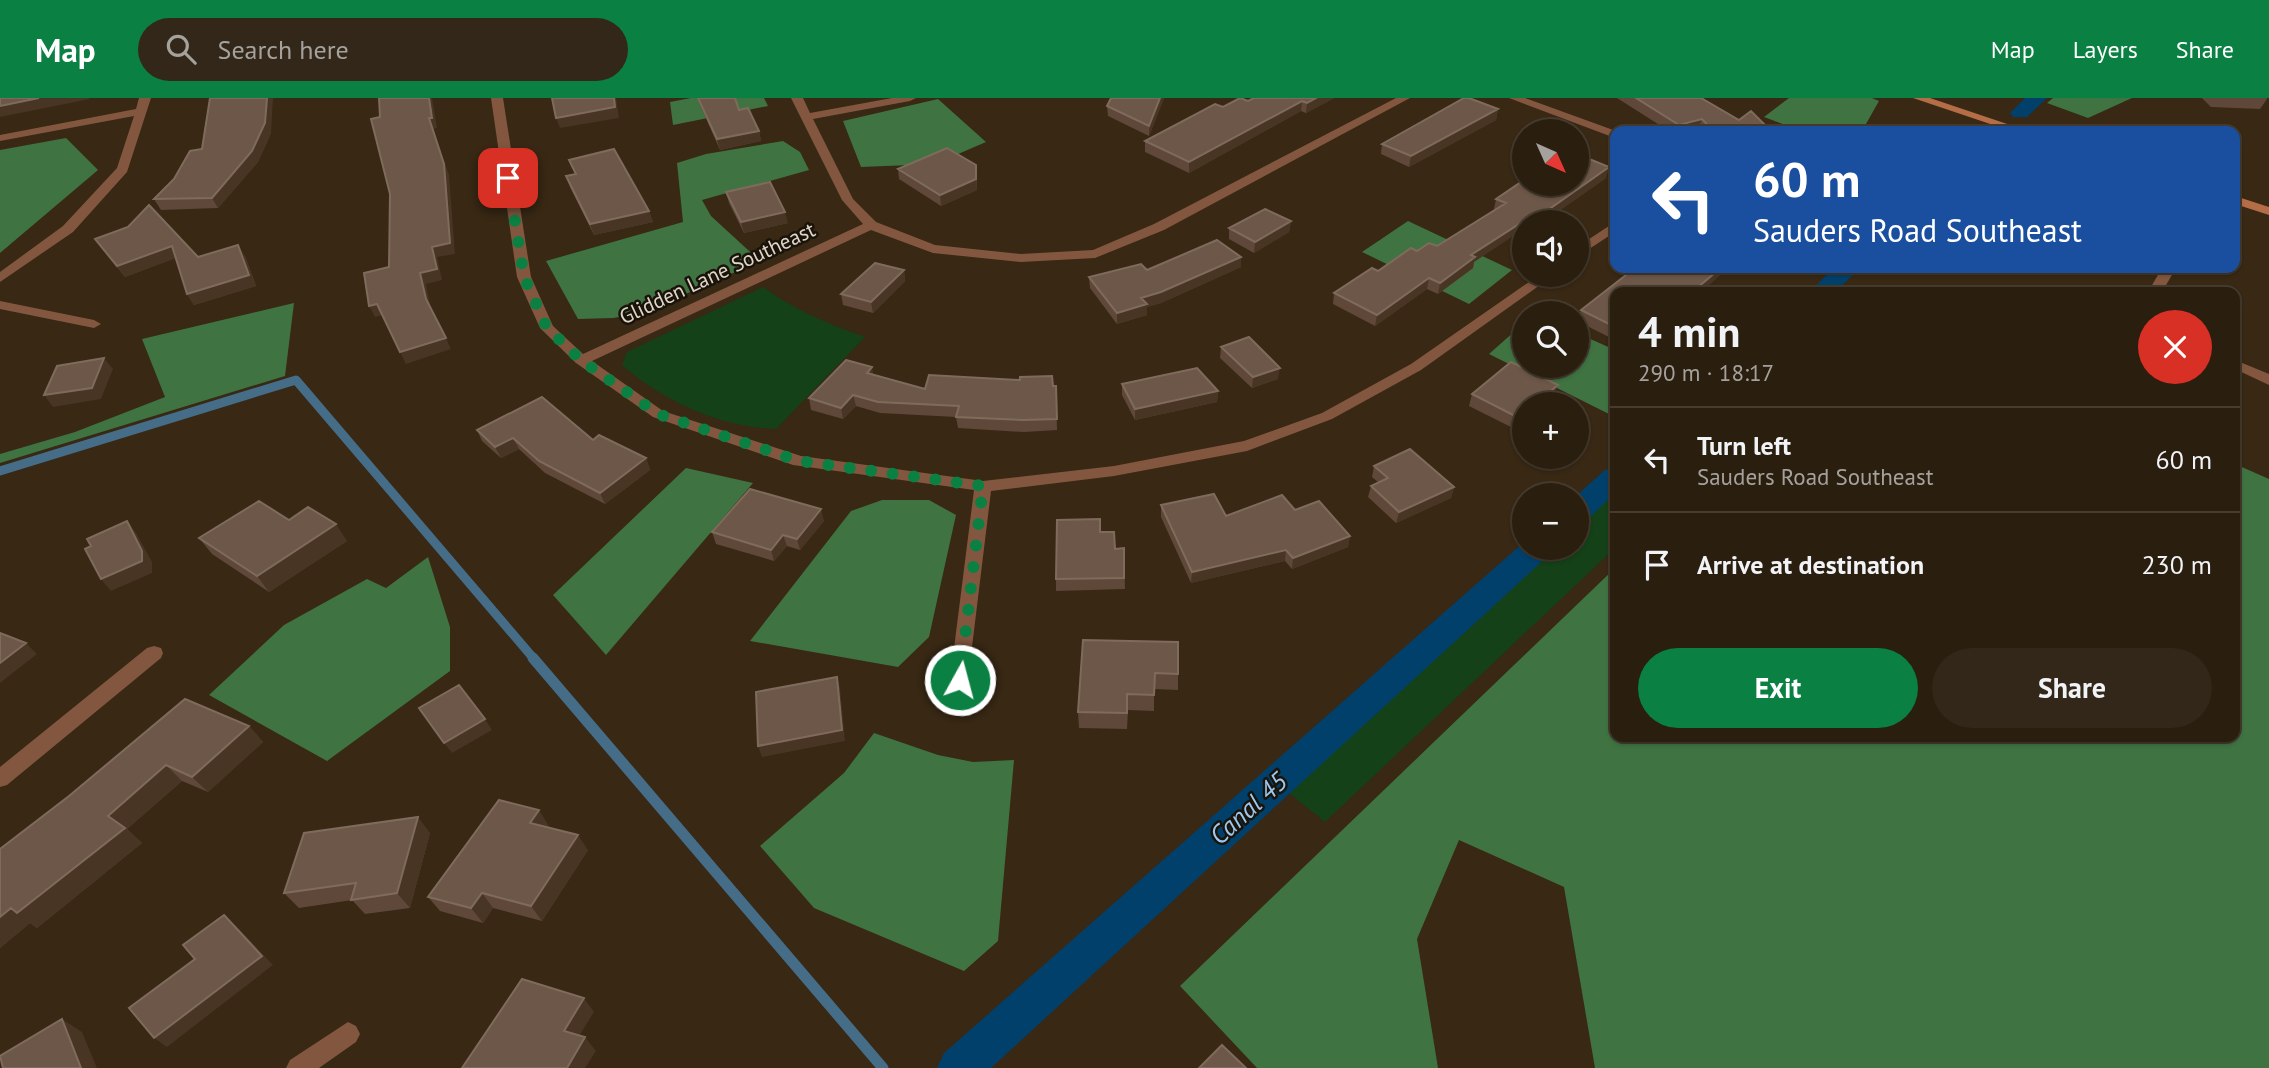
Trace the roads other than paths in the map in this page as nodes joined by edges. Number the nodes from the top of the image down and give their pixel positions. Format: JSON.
{"nodes":[{"id":1,"x":145,"y":98,"type":"edge"},
{"id":2,"x":497,"y":98,"type":"edge"},
{"id":3,"x":797,"y":98,"type":"edge"},
{"id":4,"x":910,"y":98,"type":"edge"},
{"id":5,"x":1404,"y":98,"type":"edge"},
{"id":6,"x":1515,"y":98,"type":"edge"},
{"id":7,"x":1919,"y":98,"type":"edge"},
{"id":8,"x":141,"y":111,"type":"junction"},
{"id":9,"x":807,"y":117,"type":"junction"},
{"id":10,"x":2006,"y":126,"type":"edge"},
{"id":11,"x":1610,"y":133,"type":"edge"},
{"id":12,"x":0,"y":138,"type":"edge"},
{"id":13,"x":2240,"y":202,"type":"edge"},
{"id":14,"x":2269,"y":211,"type":"edge"},
{"id":15,"x":872,"y":225,"type":"junction"},
{"id":16,"x":1610,"y":230,"type":"edge"},
{"id":17,"x":1589,"y":244,"type":"edge"},
{"id":18,"x":0,"y":278,"type":"edge"},
{"id":19,"x":1529,"y":287,"type":"edge"},
{"id":20,"x":0,"y":305,"type":"edge"},
{"id":21,"x":94,"y":324,"type":"dead end"},
{"id":22,"x":581,"y":360,"type":"junction"},
{"id":23,"x":2240,"y":366,"type":"edge"},
{"id":24,"x":2269,"y":380,"type":"edge"},
{"id":25,"x":983,"y":486,"type":"junction"},
{"id":26,"x":154,"y":653,"type":"dead end"},
{"id":27,"x":960,"y":680,"type":"dead end"},
{"id":28,"x":0,"y":779,"type":"edge"},
{"id":29,"x":348,"y":1034,"type":"dead end"},
{"id":30,"x":298,"y":1068,"type":"edge"}],
"edges":[{"from":1,"to":8,"type":"street"},
{"from":2,"to":22,"type":"street"},
{"from":3,"to":9,"type":"street"},
{"from":4,"to":9,"type":"street"},
{"from":5,"to":15,"type":"street"},
{"from":6,"to":11,"type":"street"},
{"from":7,"to":10,"type":"street"},
{"from":8,"to":12,"type":"street"},
{"from":8,"to":18,"type":"street"},
{"from":9,"to":15,"type":"street"},
{"from":13,"to":14,"type":"street"},
{"from":15,"to":22,"type":"street","name":"Glidden Lane Southeast"},
{"from":16,"to":17,"type":"street"},
{"from":19,"to":25,"type":"street"},
{"from":20,"to":21,"type":"street"},
{"from":22,"to":25,"type":"street"},
{"from":23,"to":24,"type":"street"},
{"from":25,"to":27,"type":"street"},
{"from":26,"to":28,"type":"street"},
{"from":29,"to":30,"type":"street"}]}
